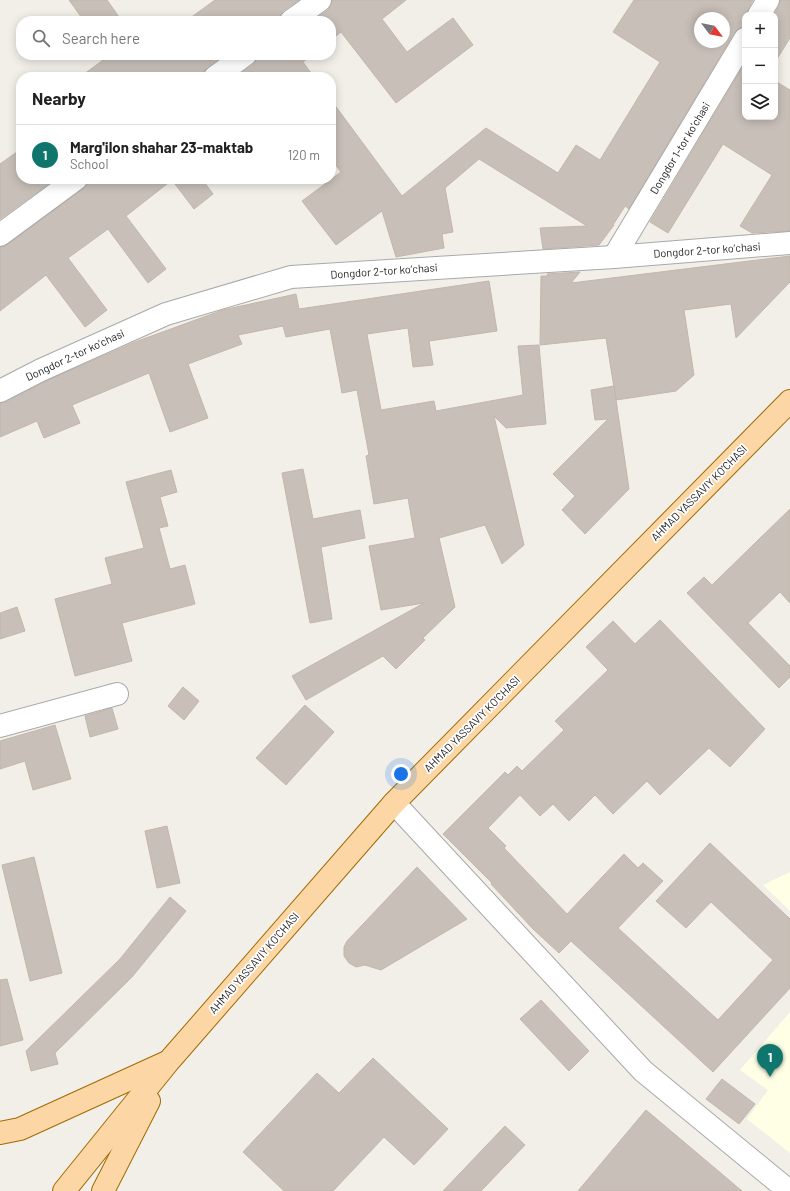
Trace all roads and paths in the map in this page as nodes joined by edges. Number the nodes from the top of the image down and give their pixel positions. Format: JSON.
{"nodes":[{"id":1,"x":320,"y":0,"type":"edge"},
{"id":2,"x":768,"y":0,"type":"edge"},
{"id":3,"x":761,"y":12,"type":"edge"},
{"id":4,"x":298,"y":16,"type":"edge"},
{"id":5,"x":742,"y":44,"type":"edge"},
{"id":6,"x":238,"y":60,"type":"edge"},
{"id":7,"x":222,"y":72,"type":"edge"},
{"id":8,"x":69,"y":184,"type":"edge"},
{"id":9,"x":0,"y":235,"type":"edge"},
{"id":10,"x":790,"y":243,"type":"edge"},
{"id":11,"x":614,"y":257,"type":"junction"},
{"id":12,"x":0,"y":391,"type":"edge"},
{"id":13,"x":790,"y":401,"type":"edge"},
{"id":14,"x":117,"y":694,"type":"dead end"},
{"id":15,"x":0,"y":726,"type":"edge"},
{"id":16,"x":394,"y":803,"type":"junction"},
{"id":17,"x":169,"y":1061,"type":"junction"},
{"id":18,"x":0,"y":1134,"type":"edge"},
{"id":19,"x":64,"y":1191,"type":"edge"},
{"id":20,"x":103,"y":1191,"type":"edge"},
{"id":21,"x":789,"y":1191,"type":"edge"}],
"edges":[{"from":1,"to":4,"type":"street"},
{"from":2,"to":3,"type":"street"},
{"from":5,"to":11,"type":"street","name":"Dongdor 1-tor koʼchasi"},
{"from":6,"to":7,"type":"street"},
{"from":8,"to":9,"type":"street"},
{"from":10,"to":11,"type":"street","name":"Dongdor 2-tor koʼchasi"},
{"from":11,"to":12,"type":"street","name":"Dongdor 2-tor koʼchasi"},
{"from":13,"to":16,"type":"main road","name":"AHMAD YASSAVIY KO'CHASI"},
{"from":14,"to":15,"type":"street"},
{"from":16,"to":17,"type":"main road","name":"AHMAD YASSAVIY KO'CHASI"},
{"from":16,"to":21,"type":"street"},
{"from":17,"to":18,"type":"main road"},
{"from":17,"to":19,"type":"main road","name":"AHMAD YASSAVIY KO'CHASI"},
{"from":17,"to":20,"type":"main road"}]}
